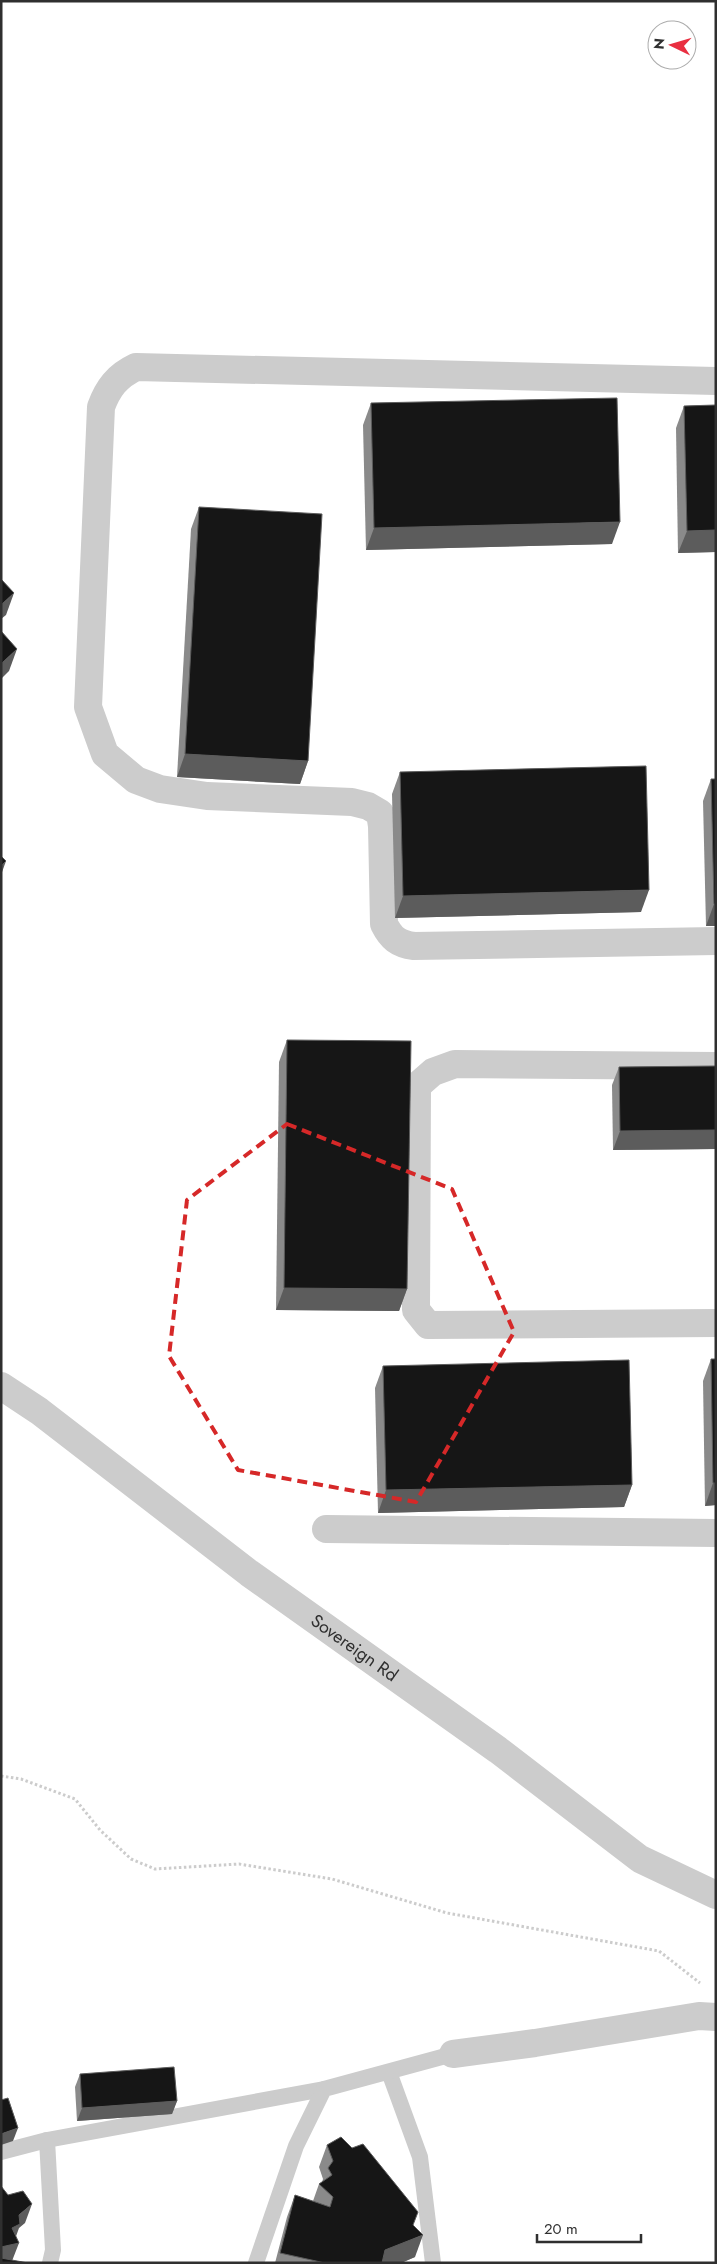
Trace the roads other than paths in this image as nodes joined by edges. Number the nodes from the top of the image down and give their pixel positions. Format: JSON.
{"nodes":[{"id":1,"x":716,"y":381,"type":"edge"},
{"id":2,"x":716,"y":941,"type":"edge"},
{"id":3,"x":716,"y":1066,"type":"edge"},
{"id":4,"x":716,"y":1323,"type":"edge"},
{"id":5,"x":1,"y":1386,"type":"edge"},
{"id":6,"x":326,"y":1530,"type":"dead end"},
{"id":7,"x":716,"y":1533,"type":"edge"},
{"id":8,"x":716,"y":1895,"type":"edge"},
{"id":9,"x":716,"y":2017,"type":"edge"},
{"id":10,"x":453,"y":2054,"type":"joint"},
{"id":11,"x":389,"y":2072,"type":"junction"},
{"id":12,"x":324,"y":2090,"type":"junction"},
{"id":13,"x":47,"y":2140,"type":"junction"},
{"id":14,"x":1,"y":2152,"type":"edge"},
{"id":15,"x":50,"y":2263,"type":"edge"},
{"id":16,"x":256,"y":2263,"type":"edge"},
{"id":17,"x":433,"y":2263,"type":"edge"}],
"edges":[{"from":1,"to":2,"type":"street"},
{"from":3,"to":4,"type":"street"},
{"from":5,"to":8,"type":"street","name":"Sovereign Rd"},
{"from":6,"to":7,"type":"street"},
{"from":9,"to":10,"type":"street"},
{"from":10,"to":11,"type":"lane"},
{"from":11,"to":12,"type":"lane"},
{"from":11,"to":17,"type":"lane"},
{"from":12,"to":13,"type":"lane"},
{"from":12,"to":16,"type":"lane"},
{"from":13,"to":14,"type":"lane"},
{"from":13,"to":15,"type":"lane"}]}
